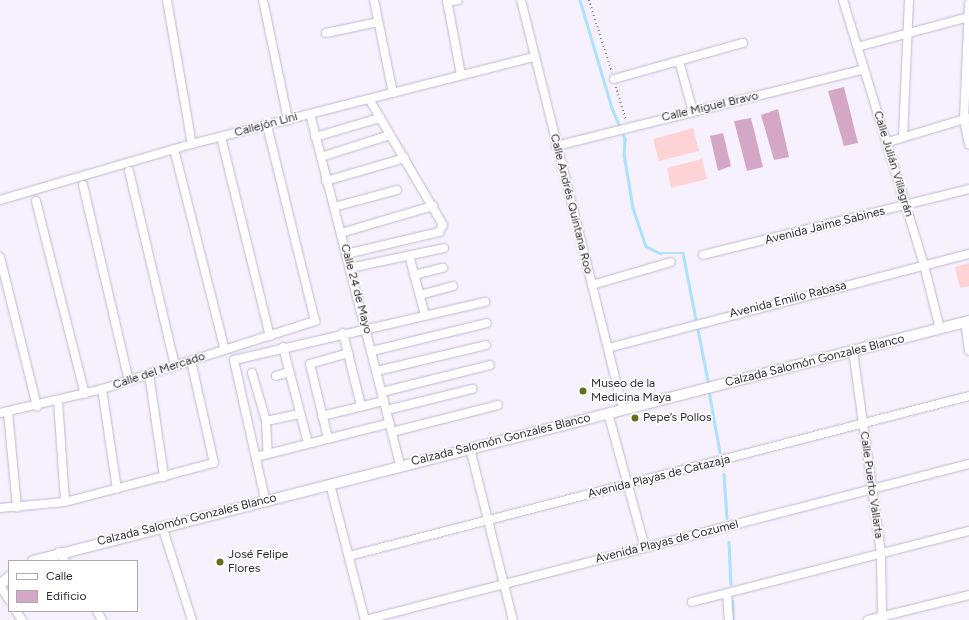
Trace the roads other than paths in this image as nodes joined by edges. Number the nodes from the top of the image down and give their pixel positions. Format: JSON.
{"nodes":[{"id":1,"x":167,"y":0,"type":"edge"},
{"id":2,"x":263,"y":0,"type":"edge"},
{"id":3,"x":374,"y":0,"type":"edge"},
{"id":4,"x":458,"y":0,"type":"edge"},
{"id":5,"x":521,"y":0,"type":"edge"},
{"id":6,"x":843,"y":0,"type":"edge"},
{"id":7,"x":909,"y":0,"type":"edge"},
{"id":8,"x":447,"y":1,"type":"edge"},
{"id":9,"x":969,"y":4,"type":"edge"},
{"id":10,"x":969,"y":17,"type":"edge"},
{"id":11,"x":378,"y":22,"type":"junction"},
{"id":12,"x":326,"y":33,"type":"dead end"},
{"id":13,"x":908,"y":33,"type":"junction"},
{"id":14,"x":743,"y":43,"type":"dead end"},
{"id":15,"x":857,"y":47,"type":"junction"},
{"id":16,"x":534,"y":57,"type":"junction"},
{"id":17,"x":679,"y":61,"type":"junction"},
{"id":18,"x":864,"y":69,"type":"junction"},
{"id":19,"x":461,"y":75,"type":"junction"},
{"id":20,"x":614,"y":79,"type":"road end"},
{"id":21,"x":393,"y":93,"type":"junction"},
{"id":22,"x":369,"y":99,"type":"junction"},
{"id":23,"x":693,"y":112,"type":"junction"},
{"id":24,"x":310,"y":114,"type":"junction"},
{"id":25,"x":380,"y":118,"type":"junction"},
{"id":26,"x":967,"y":119,"type":"edge"},
{"id":27,"x":288,"y":120,"type":"junction"},
{"id":28,"x":267,"y":126,"type":"junction"},
{"id":29,"x":390,"y":135,"type":"junction"},
{"id":30,"x":221,"y":137,"type":"junction"},
{"id":31,"x":315,"y":137,"type":"junction"},
{"id":32,"x":903,"y":137,"type":"junction"},
{"id":33,"x":888,"y":142,"type":"junction"},
{"id":34,"x":192,"y":144,"type":"junction"},
{"id":35,"x":969,"y":145,"type":"edge"},
{"id":36,"x":556,"y":146,"type":"junction"},
{"id":37,"x":174,"y":149,"type":"junction"},
{"id":38,"x":321,"y":157,"type":"junction"},
{"id":39,"x":404,"y":158,"type":"junction"},
{"id":40,"x":129,"y":171,"type":"dead end"},
{"id":41,"x":326,"y":181,"type":"junction"},
{"id":42,"x":83,"y":185,"type":"dead end"},
{"id":43,"x":969,"y":189,"type":"edge"},
{"id":44,"x":397,"y":190,"type":"dead end"},
{"id":45,"x":0,"y":200,"type":"edge"},
{"id":46,"x":36,"y":200,"type":"dead end"},
{"id":47,"x":433,"y":206,"type":"junction"},
{"id":48,"x":906,"y":206,"type":"junction"},
{"id":49,"x":334,"y":207,"type":"junction"},
{"id":50,"x":341,"y":234,"type":"junction"},
{"id":51,"x":444,"y":248,"type":"dead end"},
{"id":52,"x":346,"y":254,"type":"junction"},
{"id":53,"x":969,"y":254,"type":"edge"},
{"id":54,"x":409,"y":255,"type":"junction"},
{"id":55,"x":703,"y":255,"type":"dead end"},
{"id":56,"x":0,"y":257,"type":"edge"},
{"id":57,"x":671,"y":262,"type":"dead end"},
{"id":58,"x":924,"y":265,"type":"junction"},
{"id":59,"x":350,"y":268,"type":"junction"},
{"id":60,"x":443,"y":268,"type":"dead end"},
{"id":61,"x":414,"y":275,"type":"junction"},
{"id":62,"x":3,"y":279,"type":"edge"},
{"id":63,"x":592,"y":285,"type":"junction"},
{"id":64,"x":453,"y":286,"type":"dead end"},
{"id":65,"x":420,"y":295,"type":"junction"},
{"id":66,"x":485,"y":302,"type":"dead end"},
{"id":67,"x":425,"y":315,"type":"junction"},
{"id":68,"x":967,"y":322,"type":"edge"},
{"id":69,"x":487,"y":323,"type":"dead end"},
{"id":70,"x":366,"y":328,"type":"junction"},
{"id":71,"x":940,"y":329,"type":"junction"},
{"id":72,"x":343,"y":333,"type":"junction"},
{"id":73,"x":270,"y":336,"type":"junction"},
{"id":74,"x":486,"y":345,"type":"dead end"},
{"id":75,"x":283,"y":347,"type":"junction"},
{"id":76,"x":608,"y":348,"type":"junction"},
{"id":77,"x":225,"y":350,"type":"junction"},
{"id":78,"x":372,"y":351,"type":"junction"},
{"id":79,"x":853,"y":351,"type":"junction"},
{"id":80,"x":969,"y":351,"type":"edge"},
{"id":81,"x":348,"y":354,"type":"junction"},
{"id":82,"x":191,"y":361,"type":"junction"},
{"id":83,"x":490,"y":365,"type":"dead end"},
{"id":84,"x":175,"y":366,"type":"junction"},
{"id":85,"x":377,"y":371,"type":"junction"},
{"id":86,"x":290,"y":372,"type":"junction"},
{"id":87,"x":252,"y":373,"type":"dead end"},
{"id":88,"x":149,"y":374,"type":"junction"},
{"id":89,"x":276,"y":376,"type":"dead end"},
{"id":90,"x":129,"y":381,"type":"junction"},
{"id":91,"x":102,"y":389,"type":"junction"},
{"id":92,"x":472,"y":389,"type":"dead end"},
{"id":93,"x":382,"y":392,"type":"junction"},
{"id":94,"x":85,"y":394,"type":"junction"},
{"id":95,"x":969,"y":396,"type":"edge"},
{"id":96,"x":58,"y":401,"type":"junction"},
{"id":97,"x":384,"y":401,"type":"junction"},
{"id":98,"x":498,"y":405,"type":"dead end"},
{"id":99,"x":37,"y":406,"type":"junction"},
{"id":100,"x":361,"y":406,"type":"junction"},
{"id":101,"x":622,"y":409,"type":"junction"},
{"id":102,"x":387,"y":410,"type":"junction"},
{"id":103,"x":4,"y":413,"type":"edge"},
{"id":104,"x":608,"y":413,"type":"junction"},
{"id":105,"x":300,"y":414,"type":"junction"},
{"id":106,"x":322,"y":416,"type":"junction"},
{"id":107,"x":266,"y":421,"type":"junction"},
{"id":108,"x":390,"y":423,"type":"junction"},
{"id":109,"x":863,"y":423,"type":"junction"},
{"id":110,"x":392,"y":432,"type":"junction"},
{"id":111,"x":328,"y":438,"type":"junction"},
{"id":112,"x":308,"y":443,"type":"junction"},
{"id":113,"x":470,"y":448,"type":"junction"},
{"id":114,"x":268,"y":454,"type":"junction"},
{"id":115,"x":256,"y":457,"type":"junction"},
{"id":116,"x":969,"y":464,"type":"edge"},
{"id":117,"x":400,"y":465,"type":"junction"},
{"id":118,"x":164,"y":477,"type":"junction"},
{"id":119,"x":330,"y":484,"type":"junction"},
{"id":120,"x":628,"y":485,"type":"junction"},
{"id":121,"x":873,"y":488,"type":"junction"},
{"id":122,"x":117,"y":489,"type":"junction"},
{"id":123,"x":266,"y":500,"type":"junction"},
{"id":124,"x":65,"y":502,"type":"junction"},
{"id":125,"x":0,"y":508,"type":"edge"},
{"id":126,"x":17,"y":508,"type":"junction"},
{"id":127,"x":487,"y":520,"type":"junction"},
{"id":128,"x":162,"y":526,"type":"junction"},
{"id":129,"x":969,"y":531,"type":"edge"},
{"id":130,"x":645,"y":547,"type":"junction"},
{"id":131,"x":59,"y":552,"type":"junction"},
{"id":132,"x":880,"y":553,"type":"junction"},
{"id":133,"x":349,"y":556,"type":"junction"},
{"id":134,"x":36,"y":560,"type":"edge"},
{"id":135,"x":64,"y":560,"type":"edge"},
{"id":136,"x":8,"y":578,"type":"edge"},
{"id":137,"x":503,"y":583,"type":"junction"},
{"id":138,"x":0,"y":586,"type":"edge"},
{"id":139,"x":732,"y":593,"type":"junction"},
{"id":140,"x":969,"y":595,"type":"edge"},
{"id":141,"x":8,"y":598,"type":"edge"},
{"id":142,"x":692,"y":602,"type":"dead end"},
{"id":143,"x":882,"y":618,"type":"edge"},
{"id":144,"x":192,"y":620,"type":"edge"},
{"id":145,"x":365,"y":620,"type":"edge"},
{"id":146,"x":513,"y":620,"type":"edge"},
{"id":147,"x":729,"y":620,"type":"edge"},
{"id":148,"x":868,"y":620,"type":"edge"}],
"edges":[{"from":1,"to":34,"type":"street"},
{"from":2,"to":27,"type":"street"},
{"from":3,"to":11,"type":"street"},
{"from":4,"to":8,"type":"street"},
{"from":5,"to":16,"type":"street","name":"Calle Andrés Quintana Roo"},
{"from":6,"to":15,"type":"street","name":"Calle Julián Villagrán"},
{"from":7,"to":13,"type":"street"},
{"from":8,"to":19,"type":"street"},
{"from":9,"to":10,"type":"street"},
{"from":10,"to":13,"type":"street"},
{"from":10,"to":26,"type":"street"},
{"from":11,"to":12,"type":"street"},
{"from":11,"to":21,"type":"street"},
{"from":13,"to":15,"type":"street"},
{"from":13,"to":32,"type":"street"},
{"from":14,"to":17,"type":"street"},
{"from":15,"to":18,"type":"street","name":"Calle Julián Villagrán"},
{"from":16,"to":19,"type":"street","name":"Callejón Lini"},
{"from":16,"to":36,"type":"street","name":"Calle Andrés Quintana Roo"},
{"from":17,"to":20,"type":"street"},
{"from":17,"to":23,"type":"street"},
{"from":18,"to":23,"type":"street","name":"Calle Miguel Bravo"},
{"from":18,"to":33,"type":"street","name":"Calle Julián Villagrán"},
{"from":19,"to":21,"type":"street","name":"Callejón Lini"},
{"from":21,"to":22,"type":"street","name":"Callejón Lini"},
{"from":22,"to":24,"type":"street","name":"Callejón Lini"},
{"from":22,"to":25,"type":"street"},
{"from":23,"to":36,"type":"street","name":"Calle Miguel Bravo"},
{"from":24,"to":27,"type":"street","name":"Callejón Lini"},
{"from":24,"to":31,"type":"street","name":"Calle 24 de Mayo"},
{"from":25,"to":29,"type":"street"},
{"from":25,"to":31,"type":"street"},
{"from":26,"to":32,"type":"street"},
{"from":26,"to":35,"type":"street"},
{"from":27,"to":28,"type":"street","name":"Callejón Lini"},
{"from":28,"to":30,"type":"street","name":"Callejón Lini"},
{"from":28,"to":73,"type":"street","name":"Calle del Mercado"},
{"from":29,"to":38,"type":"street"},
{"from":29,"to":39,"type":"street"},
{"from":30,"to":34,"type":"street","name":"Callejón Lini"},
{"from":30,"to":73,"type":"street"},
{"from":31,"to":38,"type":"street","name":"Calle 24 de Mayo"},
{"from":32,"to":33,"type":"street"},
{"from":33,"to":48,"type":"street","name":"Calle Julián Villagrán"},
{"from":34,"to":37,"type":"street","name":"Callejón Lini"},
{"from":36,"to":63,"type":"street","name":"Calle Andrés Quintana Roo"},
{"from":37,"to":45,"type":"street","name":"Callejón Lini"},
{"from":37,"to":77,"type":"street"},
{"from":38,"to":41,"type":"street","name":"Calle 24 de Mayo"},
{"from":39,"to":41,"type":"street"},
{"from":39,"to":47,"type":"street"},
{"from":40,"to":84,"type":"street"},
{"from":41,"to":49,"type":"street","name":"Calle 24 de Mayo"},
{"from":42,"to":90,"type":"street"},
{"from":43,"to":48,"type":"street","name":"Avenida Jaime Sabines"},
{"from":44,"to":49,"type":"street"},
{"from":46,"to":94,"type":"street"},
{"from":47,"to":50,"type":"street"},
{"from":47,"to":52,"type":"street"},
{"from":48,"to":55,"type":"street","name":"Avenida Jaime Sabines"},
{"from":48,"to":58,"type":"street","name":"Calle Julián Villagrán"},
{"from":49,"to":50,"type":"street","name":"Calle 24 de Mayo"},
{"from":50,"to":52,"type":"street","name":"Calle 24 de Mayo"},
{"from":51,"to":54,"type":"street"},
{"from":52,"to":59,"type":"street","name":"Calle 24 de Mayo"},
{"from":53,"to":58,"type":"street","name":"Avenida Emilio Rabasa"},
{"from":54,"to":59,"type":"street"},
{"from":54,"to":61,"type":"street"},
{"from":56,"to":62,"type":"street"},
{"from":57,"to":63,"type":"street"},
{"from":58,"to":71,"type":"street","name":"Calle Julián Villagrán"},
{"from":58,"to":76,"type":"street","name":"Avenida Emilio Rabasa"},
{"from":59,"to":70,"type":"street","name":"Calle 24 de Mayo"},
{"from":60,"to":61,"type":"street"},
{"from":61,"to":65,"type":"street"},
{"from":62,"to":99,"type":"street"},
{"from":63,"to":76,"type":"street","name":"Calle Andrés Quintana Roo"},
{"from":64,"to":65,"type":"street"},
{"from":65,"to":67,"type":"street"},
{"from":66,"to":67,"type":"street"},
{"from":67,"to":70,"type":"street"},
{"from":68,"to":71,"type":"street","name":"Calzada Salomón Gonzales Blanco"},
{"from":68,"to":80,"type":"street"},
{"from":69,"to":78,"type":"street"},
{"from":70,"to":72,"type":"street"},
{"from":70,"to":78,"type":"street","name":"Calle 24 de Mayo"},
{"from":71,"to":79,"type":"street","name":"Calzada Salomón Gonzales Blanco"},
{"from":72,"to":75,"type":"street"},
{"from":72,"to":81,"type":"street"},
{"from":73,"to":77,"type":"street","name":"Calle del Mercado"},
{"from":74,"to":85,"type":"street"},
{"from":75,"to":86,"type":"street"},
{"from":75,"to":115,"type":"street"},
{"from":76,"to":101,"type":"street","name":"Calle Andrés Quintana Roo"},
{"from":77,"to":82,"type":"street","name":"Calle del Mercado"},
{"from":78,"to":85,"type":"street","name":"Calle 24 de Mayo"},
{"from":79,"to":101,"type":"street","name":"Calzada Salomón Gonzales Blanco"},
{"from":79,"to":109,"type":"street","name":"Calle Puerto Vallarta"},
{"from":81,"to":100,"type":"street"},
{"from":81,"to":106,"type":"street"},
{"from":82,"to":84,"type":"street","name":"Calle del Mercado"},
{"from":82,"to":118,"type":"street"},
{"from":83,"to":93,"type":"street"},
{"from":84,"to":88,"type":"street","name":"Calle del Mercado"},
{"from":85,"to":93,"type":"street","name":"Calle 24 de Mayo"},
{"from":86,"to":89,"type":"street"},
{"from":86,"to":105,"type":"street"},
{"from":87,"to":107,"type":"street"},
{"from":88,"to":90,"type":"street","name":"Calle del Mercado"},
{"from":88,"to":118,"type":"street"},
{"from":90,"to":91,"type":"street","name":"Calle del Mercado"},
{"from":91,"to":94,"type":"street","name":"Calle del Mercado"},
{"from":91,"to":122,"type":"street"},
{"from":92,"to":102,"type":"street"},
{"from":93,"to":97,"type":"street","name":"Calle 24 de Mayo"},
{"from":94,"to":96,"type":"street","name":"Calle del Mercado"},
{"from":95,"to":109,"type":"street","name":"Avenida Playas de Catazaja"},
{"from":96,"to":99,"type":"street","name":"Calle del Mercado"},
{"from":96,"to":124,"type":"street"},
{"from":97,"to":100,"type":"street"},
{"from":97,"to":102,"type":"street","name":"Calle 24 de Mayo"},
{"from":98,"to":110,"type":"street"},
{"from":99,"to":103,"type":"street","name":"Calle del Mercado"},
{"from":100,"to":106,"type":"street"},
{"from":101,"to":104,"type":"street","name":"Calzada Salomón Gonzales Blanco"},
{"from":102,"to":108,"type":"street","name":"Calle 24 de Mayo"},
{"from":103,"to":126,"type":"street"},
{"from":104,"to":113,"type":"street","name":"Calzada Salomón Gonzales Blanco"},
{"from":104,"to":120,"type":"street"},
{"from":105,"to":107,"type":"street"},
{"from":105,"to":112,"type":"street"},
{"from":106,"to":111,"type":"street"},
{"from":107,"to":114,"type":"street"},
{"from":108,"to":110,"type":"street","name":"Calle 24 de Mayo"},
{"from":108,"to":111,"type":"street"},
{"from":109,"to":120,"type":"street","name":"Avenida Playas de Catazaja"},
{"from":109,"to":121,"type":"street","name":"Calle Puerto Vallarta"},
{"from":110,"to":117,"type":"street","name":"Calle 24 de Mayo"},
{"from":111,"to":112,"type":"street"},
{"from":112,"to":114,"type":"street"},
{"from":113,"to":117,"type":"street","name":"Calzada Salomón Gonzales Blanco"},
{"from":113,"to":127,"type":"street"},
{"from":114,"to":115,"type":"street"},
{"from":115,"to":123,"type":"street"},
{"from":116,"to":121,"type":"street","name":"Avenida Playas de Cozumel"},
{"from":117,"to":119,"type":"street","name":"Calzada Salomón Gonzales Blanco"},
{"from":118,"to":122,"type":"street"},
{"from":119,"to":123,"type":"street","name":"Calzada Salomón Gonzales Blanco"},
{"from":119,"to":133,"type":"street"},
{"from":120,"to":127,"type":"street","name":"Avenida Playas de Catazaja"},
{"from":120,"to":130,"type":"street"},
{"from":121,"to":130,"type":"street","name":"Avenida Playas de Cozumel"},
{"from":121,"to":132,"type":"street","name":"Calle Puerto Vallarta"},
{"from":122,"to":124,"type":"street"},
{"from":123,"to":128,"type":"street","name":"Calzada Salomón Gonzales Blanco"},
{"from":124,"to":126,"type":"street"},
{"from":125,"to":126,"type":"street"},
{"from":127,"to":133,"type":"street","name":"Avenida Playas de Catazaja"},
{"from":127,"to":137,"type":"street"},
{"from":128,"to":131,"type":"street","name":"Calzada Salomón Gonzales Blanco"},
{"from":128,"to":144,"type":"street"},
{"from":129,"to":132,"type":"street"},
{"from":130,"to":137,"type":"street","name":"Avenida Playas de Cozumel"},
{"from":131,"to":134,"type":"street","name":"Calzada Salomón Gonzales Blanco"},
{"from":131,"to":135,"type":"street"},
{"from":132,"to":139,"type":"street"},
{"from":132,"to":143,"type":"street","name":"Calle Puerto Vallarta"},
{"from":133,"to":145,"type":"street"},
{"from":136,"to":138,"type":"street"},
{"from":137,"to":145,"type":"street","name":"Avenida Playas de Cozumel"},
{"from":137,"to":146,"type":"street"},
{"from":138,"to":141,"type":"street"},
{"from":139,"to":142,"type":"street"},
{"from":139,"to":147,"type":"street"},
{"from":140,"to":143,"type":"street"},
{"from":143,"to":148,"type":"street"}]}
